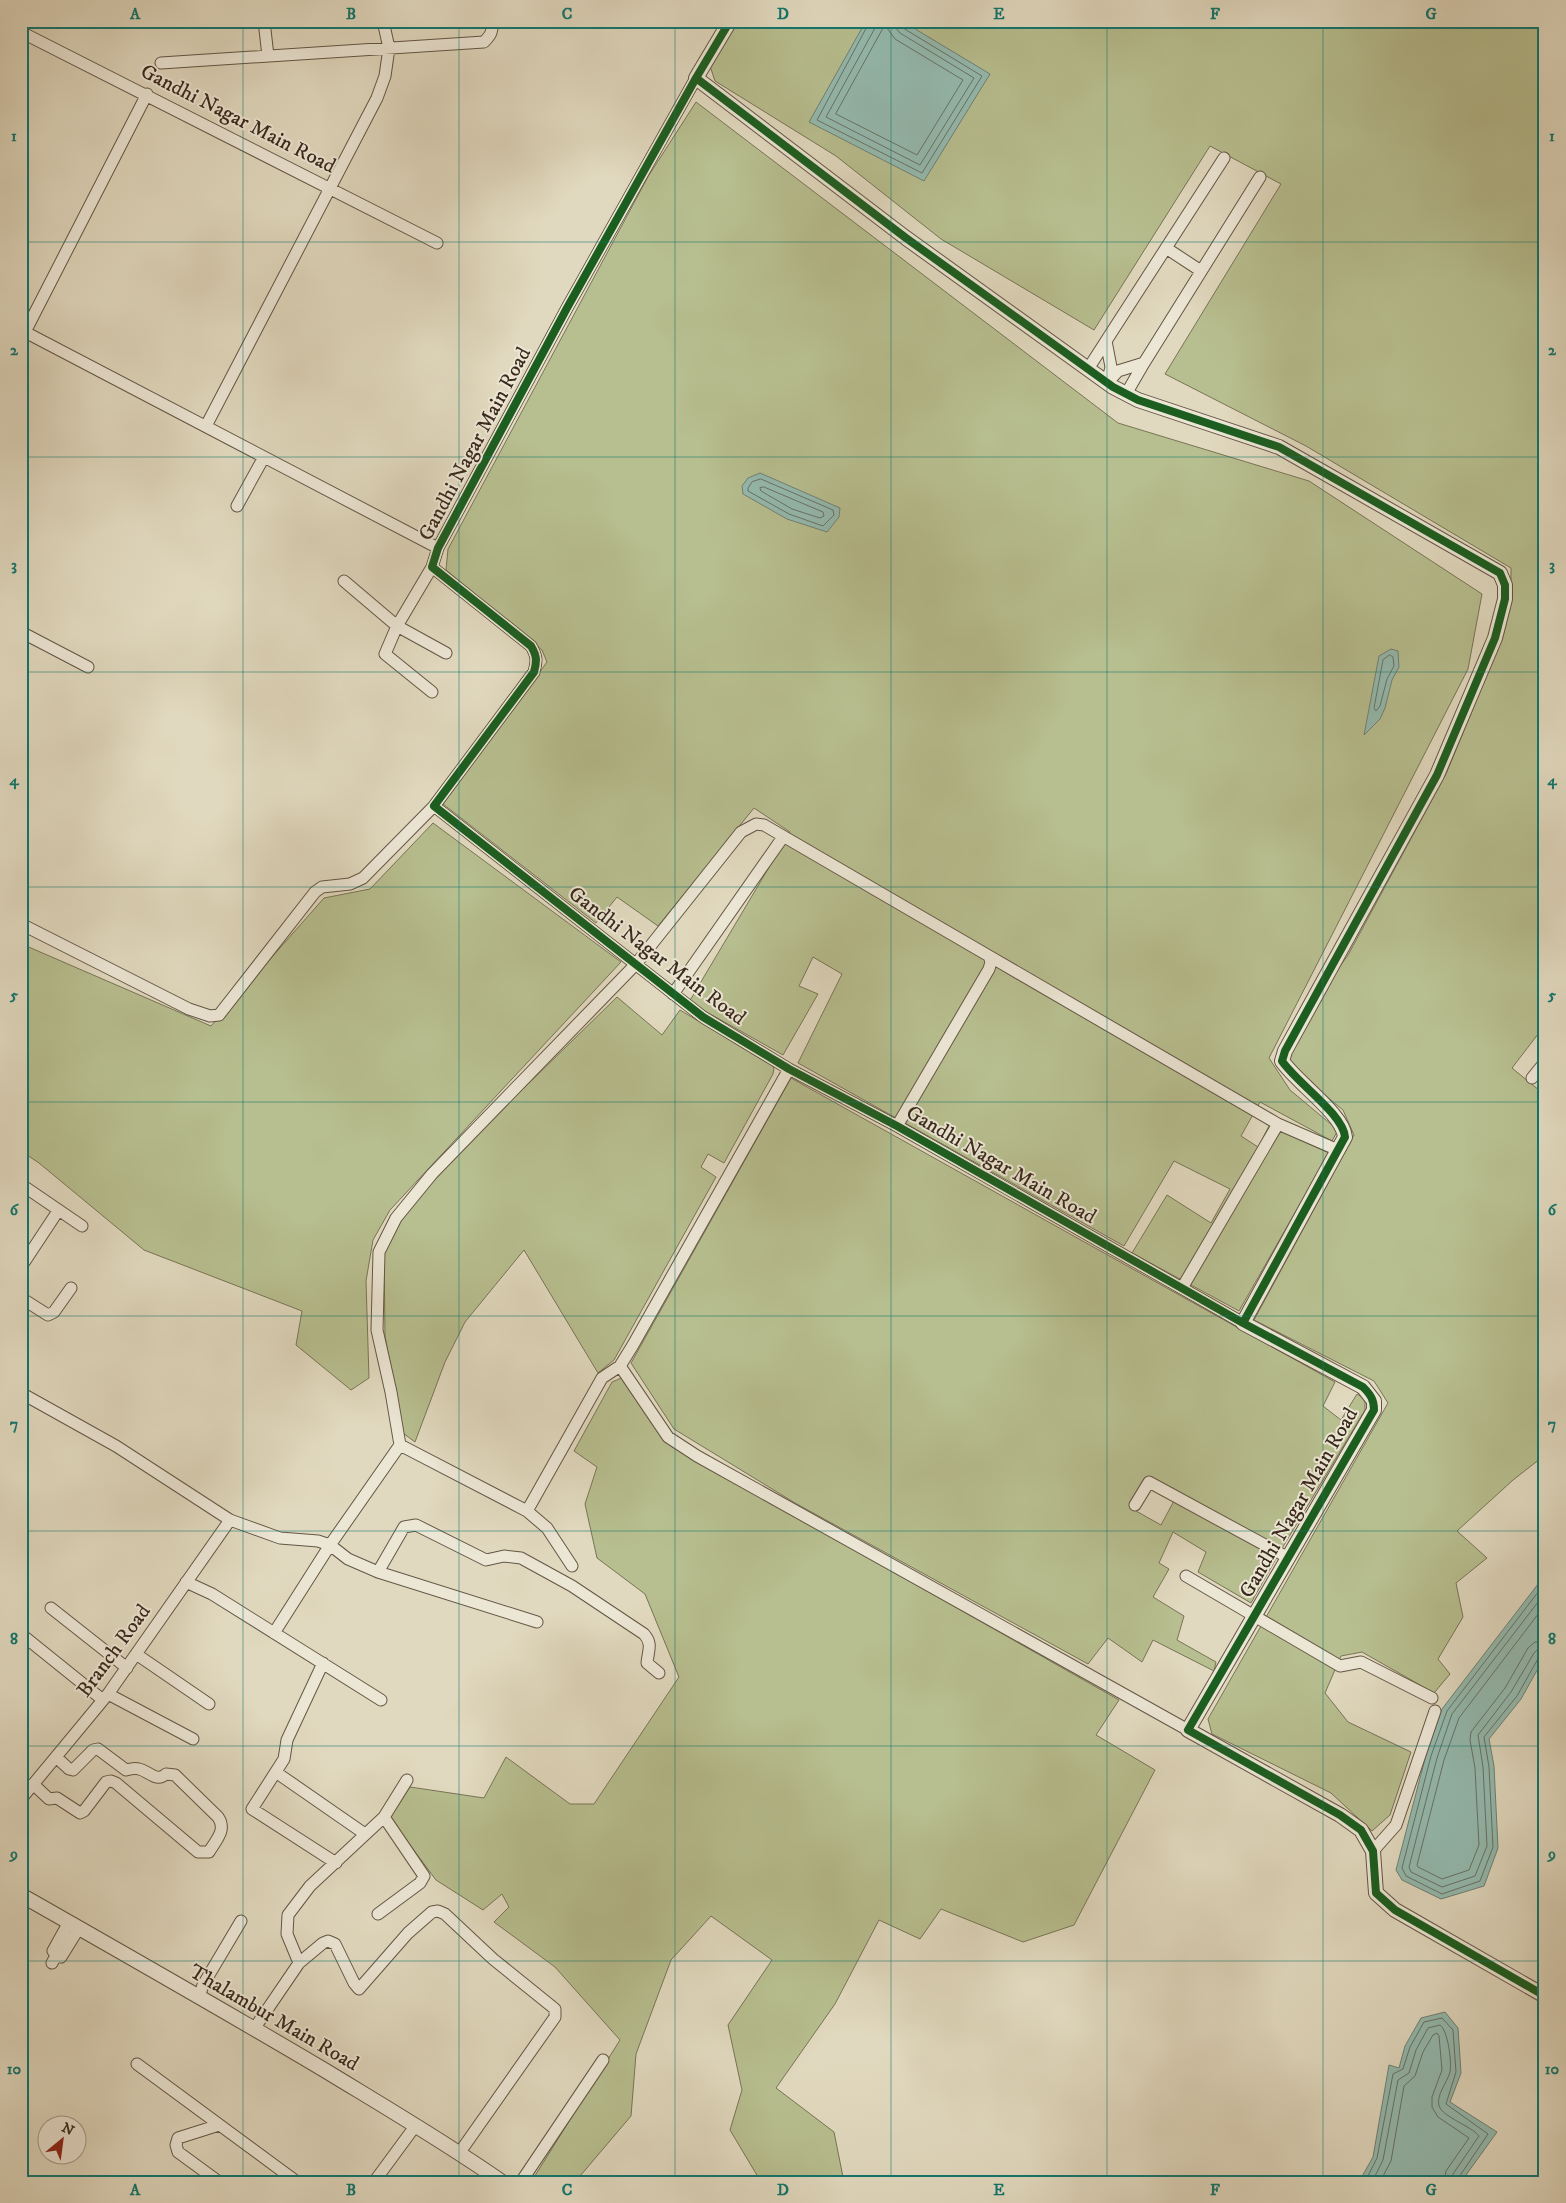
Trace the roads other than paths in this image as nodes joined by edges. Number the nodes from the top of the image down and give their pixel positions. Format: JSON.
{"nodes":[{"id":1,"x":264,"y":21,"type":"edge"},
{"id":2,"x":383,"y":21,"type":"edge"},
{"id":3,"x":492,"y":21,"type":"edge"},
{"id":4,"x":730,"y":21,"type":"edge"},
{"id":5,"x":21,"y":32,"type":"edge"},
{"id":6,"x":389,"y":48,"type":"junction"},
{"id":7,"x":268,"y":56,"type":"junction"},
{"id":8,"x":161,"y":63,"type":"dead end"},
{"id":9,"x":696,"y":78,"type":"junction"},
{"id":10,"x":147,"y":94,"type":"junction"},
{"id":11,"x":1224,"y":158,"type":"dead end"},
{"id":12,"x":1260,"y":177,"type":"dead end"},
{"id":13,"x":331,"y":189,"type":"junction"},
{"id":14,"x":437,"y":243,"type":"dead end"},
{"id":15,"x":1166,"y":248,"type":"junction"},
{"id":16,"x":1201,"y":271,"type":"junction"},
{"id":17,"x":23,"y":329,"type":"edge"},
{"id":18,"x":1106,"y":341,"type":"junction"},
{"id":19,"x":1144,"y":363,"type":"junction"},
{"id":20,"x":1088,"y":369,"type":"junction"},
{"id":21,"x":1107,"y":383,"type":"junction"},
{"id":22,"x":1126,"y":394,"type":"junction"},
{"id":23,"x":206,"y":426,"type":"junction"},
{"id":24,"x":264,"y":457,"type":"junction"},
{"id":25,"x":237,"y":506,"type":"dead end"},
{"id":26,"x":438,"y":548,"type":"junction"},
{"id":27,"x":432,"y":567,"type":"junction"},
{"id":28,"x":344,"y":581,"type":"dead end"},
{"id":29,"x":398,"y":626,"type":"junction"},
{"id":30,"x":21,"y":632,"type":"edge"},
{"id":31,"x":446,"y":653,"type":"dead end"},
{"id":32,"x":88,"y":668,"type":"dead end"},
{"id":33,"x":432,"y":692,"type":"dead end"},
{"id":34,"x":434,"y":806,"type":"junction"},
{"id":35,"x":783,"y":837,"type":"junction"},
{"id":36,"x":21,"y":924,"type":"edge"},
{"id":37,"x":989,"y":956,"type":"junction"},
{"id":38,"x":636,"y":964,"type":"junction"},
{"id":39,"x":673,"y":994,"type":"junction"},
{"id":40,"x":1544,"y":1065,"type":"edge"},
{"id":41,"x":789,"y":1069,"type":"junction"},
{"id":42,"x":1532,"y":1078,"type":"dead end"},
{"id":43,"x":1278,"y":1124,"type":"junction"},
{"id":44,"x":897,"y":1126,"type":"junction"},
{"id":45,"x":1338,"y":1150,"type":"junction"},
{"id":46,"x":22,"y":1185,"type":"edge"},
{"id":47,"x":58,"y":1211,"type":"junction"},
{"id":48,"x":82,"y":1226,"type":"dead end"},
{"id":49,"x":21,"y":1267,"type":"edge"},
{"id":50,"x":71,"y":1288,"type":"dead end"},
{"id":51,"x":1182,"y":1288,"type":"junction"},
{"id":52,"x":21,"y":1298,"type":"edge"},
{"id":53,"x":1244,"y":1323,"type":"junction"},
{"id":54,"x":620,"y":1366,"type":"junction"},
{"id":55,"x":21,"y":1393,"type":"edge"},
{"id":56,"x":400,"y":1445,"type":"junction"},
{"id":57,"x":1135,"y":1505,"type":"dead end"},
{"id":58,"x":526,"y":1511,"type":"junction"},
{"id":59,"x":230,"y":1520,"type":"junction"},
{"id":60,"x":330,"y":1545,"type":"junction"},
{"id":61,"x":1287,"y":1557,"type":"junction"},
{"id":62,"x":572,"y":1566,"type":"dead end"},
{"id":63,"x":378,"y":1572,"type":"junction"},
{"id":64,"x":1186,"y":1576,"type":"dead end"},
{"id":65,"x":186,"y":1582,"type":"junction"},
{"id":66,"x":51,"y":1608,"type":"dead end"},
{"id":67,"x":1253,"y":1615,"type":"junction"},
{"id":68,"x":537,"y":1622,"type":"dead end"},
{"id":69,"x":274,"y":1632,"type":"junction"},
{"id":70,"x":21,"y":1634,"type":"edge"},
{"id":71,"x":136,"y":1654,"type":"junction"},
{"id":72,"x":323,"y":1663,"type":"junction"},
{"id":73,"x":127,"y":1668,"type":"junction"},
{"id":74,"x":659,"y":1673,"type":"dead end"},
{"id":75,"x":106,"y":1697,"type":"junction"},
{"id":76,"x":1432,"y":1698,"type":"dead end"},
{"id":77,"x":382,"y":1700,"type":"dead end"},
{"id":78,"x":209,"y":1704,"type":"dead end"},
{"id":79,"x":1435,"y":1711,"type":"dead end"},
{"id":80,"x":1188,"y":1730,"type":"junction"},
{"id":81,"x":193,"y":1739,"type":"dead end"},
{"id":82,"x":56,"y":1757,"type":"junction"},
{"id":83,"x":126,"y":1770,"type":"junction"},
{"id":84,"x":277,"y":1774,"type":"junction"},
{"id":85,"x":407,"y":1780,"type":"dead end"},
{"id":86,"x":116,"y":1783,"type":"junction"},
{"id":87,"x":33,"y":1784,"type":"junction"},
{"id":88,"x":21,"y":1799,"type":"edge"},
{"id":89,"x":384,"y":1817,"type":"junction"},
{"id":90,"x":365,"y":1834,"type":"junction"},
{"id":91,"x":1373,"y":1851,"type":"junction"},
{"id":92,"x":336,"y":1863,"type":"junction"},
{"id":93,"x":21,"y":1895,"type":"edge"},
{"id":94,"x":378,"y":1914,"type":"dead end"},
{"id":95,"x":241,"y":1921,"type":"dead end"},
{"id":96,"x":74,"y":1925,"type":"junction"},
{"id":97,"x":54,"y":1959,"type":"dead end"},
{"id":98,"x":300,"y":1963,"type":"junction"},
{"id":99,"x":1545,"y":1996,"type":"edge"},
{"id":100,"x":199,"y":1997,"type":"junction"},
{"id":101,"x":254,"y":2029,"type":"junction"},
{"id":102,"x":603,"y":2060,"type":"dead end"},
{"id":103,"x":137,"y":2064,"type":"dead end"},
{"id":104,"x":219,"y":2125,"type":"junction"},
{"id":105,"x":416,"y":2125,"type":"junction"},
{"id":106,"x":460,"y":2152,"type":"junction"},
{"id":107,"x":219,"y":2182,"type":"edge"},
{"id":108,"x":297,"y":2182,"type":"edge"},
{"id":109,"x":374,"y":2182,"type":"edge"},
{"id":110,"x":502,"y":2182,"type":"edge"},
{"id":111,"x":521,"y":2182,"type":"edge"}],
"edges":[{"from":1,"to":7,"type":"street"},
{"from":2,"to":6,"type":"street"},
{"from":3,"to":6,"type":"street"},
{"from":4,"to":9,"type":"street"},
{"from":5,"to":10,"type":"street","name":"Gandhi Nagar Main Road"},
{"from":6,"to":7,"type":"street"},
{"from":6,"to":13,"type":"street"},
{"from":7,"to":8,"type":"street"},
{"from":9,"to":20,"type":"street"},
{"from":9,"to":26,"type":"street","name":"Gandhi Nagar Main Road"},
{"from":10,"to":13,"type":"street","name":"Gandhi Nagar Main Road"},
{"from":10,"to":17,"type":"street"},
{"from":11,"to":15,"type":"street"},
{"from":12,"to":16,"type":"street"},
{"from":13,"to":14,"type":"street","name":"Gandhi Nagar Main Road"},
{"from":13,"to":23,"type":"street"},
{"from":15,"to":16,"type":"street"},
{"from":15,"to":18,"type":"street"},
{"from":16,"to":19,"type":"street"},
{"from":17,"to":23,"type":"street"},
{"from":18,"to":20,"type":"street"},
{"from":18,"to":21,"type":"street"},
{"from":19,"to":21,"type":"street"},
{"from":19,"to":22,"type":"street"},
{"from":20,"to":21,"type":"street"},
{"from":21,"to":22,"type":"street"},
{"from":22,"to":45,"type":"street"},
{"from":23,"to":24,"type":"street"},
{"from":24,"to":25,"type":"street"},
{"from":24,"to":26,"type":"street"},
{"from":26,"to":27,"type":"street","name":"Gandhi Nagar Main Road"},
{"from":27,"to":29,"type":"street"},
{"from":27,"to":34,"type":"street","name":"Gandhi Nagar Main Road"},
{"from":28,"to":29,"type":"street"},
{"from":29,"to":31,"type":"street"},
{"from":29,"to":33,"type":"street"},
{"from":30,"to":32,"type":"street"},
{"from":34,"to":36,"type":"street"},
{"from":34,"to":38,"type":"street","name":"Gandhi Nagar Main Road"},
{"from":35,"to":37,"type":"street"},
{"from":35,"to":38,"type":"street"},
{"from":35,"to":39,"type":"street"},
{"from":37,"to":43,"type":"street"},
{"from":37,"to":44,"type":"street"},
{"from":38,"to":39,"type":"street","name":"Gandhi Nagar Main Road"},
{"from":38,"to":56,"type":"street"},
{"from":39,"to":41,"type":"street","name":"Gandhi Nagar Main Road"},
{"from":40,"to":42,"type":"street"},
{"from":41,"to":44,"type":"street","name":"Gandhi Nagar Main Road"},
{"from":41,"to":54,"type":"street"},
{"from":43,"to":45,"type":"street"},
{"from":43,"to":51,"type":"street"},
{"from":44,"to":51,"type":"street","name":"Gandhi Nagar Main Road"},
{"from":45,"to":53,"type":"street"},
{"from":46,"to":47,"type":"street"},
{"from":47,"to":48,"type":"street"},
{"from":47,"to":49,"type":"street"},
{"from":50,"to":52,"type":"street"},
{"from":51,"to":53,"type":"street","name":"Gandhi Nagar Main Road"},
{"from":53,"to":61,"type":"street","name":"Gandhi Nagar Main Road"},
{"from":54,"to":58,"type":"street"},
{"from":54,"to":80,"type":"street"},
{"from":55,"to":59,"type":"street"},
{"from":56,"to":58,"type":"street"},
{"from":56,"to":60,"type":"street"},
{"from":57,"to":61,"type":"street"},
{"from":58,"to":62,"type":"street"},
{"from":59,"to":60,"type":"street"},
{"from":59,"to":65,"type":"street","name":"Branch Road"},
{"from":60,"to":63,"type":"street"},
{"from":60,"to":69,"type":"street"},
{"from":61,"to":67,"type":"street","name":"Gandhi Nagar Main Road"},
{"from":63,"to":68,"type":"street"},
{"from":63,"to":74,"type":"street"},
{"from":64,"to":67,"type":"street"},
{"from":65,"to":69,"type":"street"},
{"from":65,"to":71,"type":"street","name":"Branch Road"},
{"from":66,"to":73,"type":"street"},
{"from":67,"to":76,"type":"street"},
{"from":67,"to":80,"type":"street","name":"Gandhi Nagar Main Road"},
{"from":69,"to":72,"type":"street"},
{"from":70,"to":75,"type":"street"},
{"from":71,"to":73,"type":"street","name":"Branch Road"},
{"from":71,"to":78,"type":"street"},
{"from":72,"to":77,"type":"street"},
{"from":72,"to":84,"type":"street"},
{"from":73,"to":75,"type":"street","name":"Branch Road"},
{"from":75,"to":81,"type":"street"},
{"from":75,"to":82,"type":"street","name":"Branch Road"},
{"from":79,"to":91,"type":"street"},
{"from":80,"to":91,"type":"street"},
{"from":82,"to":83,"type":"street"},
{"from":82,"to":87,"type":"street","name":"Branch Road"},
{"from":83,"to":86,"type":"street"},
{"from":83,"to":86,"type":"street"},
{"from":84,"to":90,"type":"street"},
{"from":84,"to":92,"type":"street"},
{"from":85,"to":89,"type":"street"},
{"from":86,"to":87,"type":"street"},
{"from":87,"to":88,"type":"street","name":"Branch Road"},
{"from":89,"to":90,"type":"street"},
{"from":89,"to":94,"type":"street"},
{"from":90,"to":92,"type":"street"},
{"from":91,"to":99,"type":"street"},
{"from":92,"to":98,"type":"street"},
{"from":93,"to":96,"type":"street","name":"Thalambur Main Road"},
{"from":95,"to":100,"type":"street"},
{"from":96,"to":97,"type":"street"},
{"from":96,"to":100,"type":"street","name":"Thalambur Main Road"},
{"from":98,"to":101,"type":"street"},
{"from":98,"to":106,"type":"street"},
{"from":100,"to":101,"type":"street","name":"Thalambur Main Road"},
{"from":101,"to":105,"type":"street","name":"Thalambur Main Road"},
{"from":102,"to":111,"type":"street"},
{"from":103,"to":104,"type":"street"},
{"from":104,"to":107,"type":"street"},
{"from":104,"to":108,"type":"street"},
{"from":105,"to":106,"type":"street","name":"Thalambur Main Road"},
{"from":105,"to":109,"type":"street"},
{"from":106,"to":110,"type":"street","name":"Thalambur Main Road"}]}
